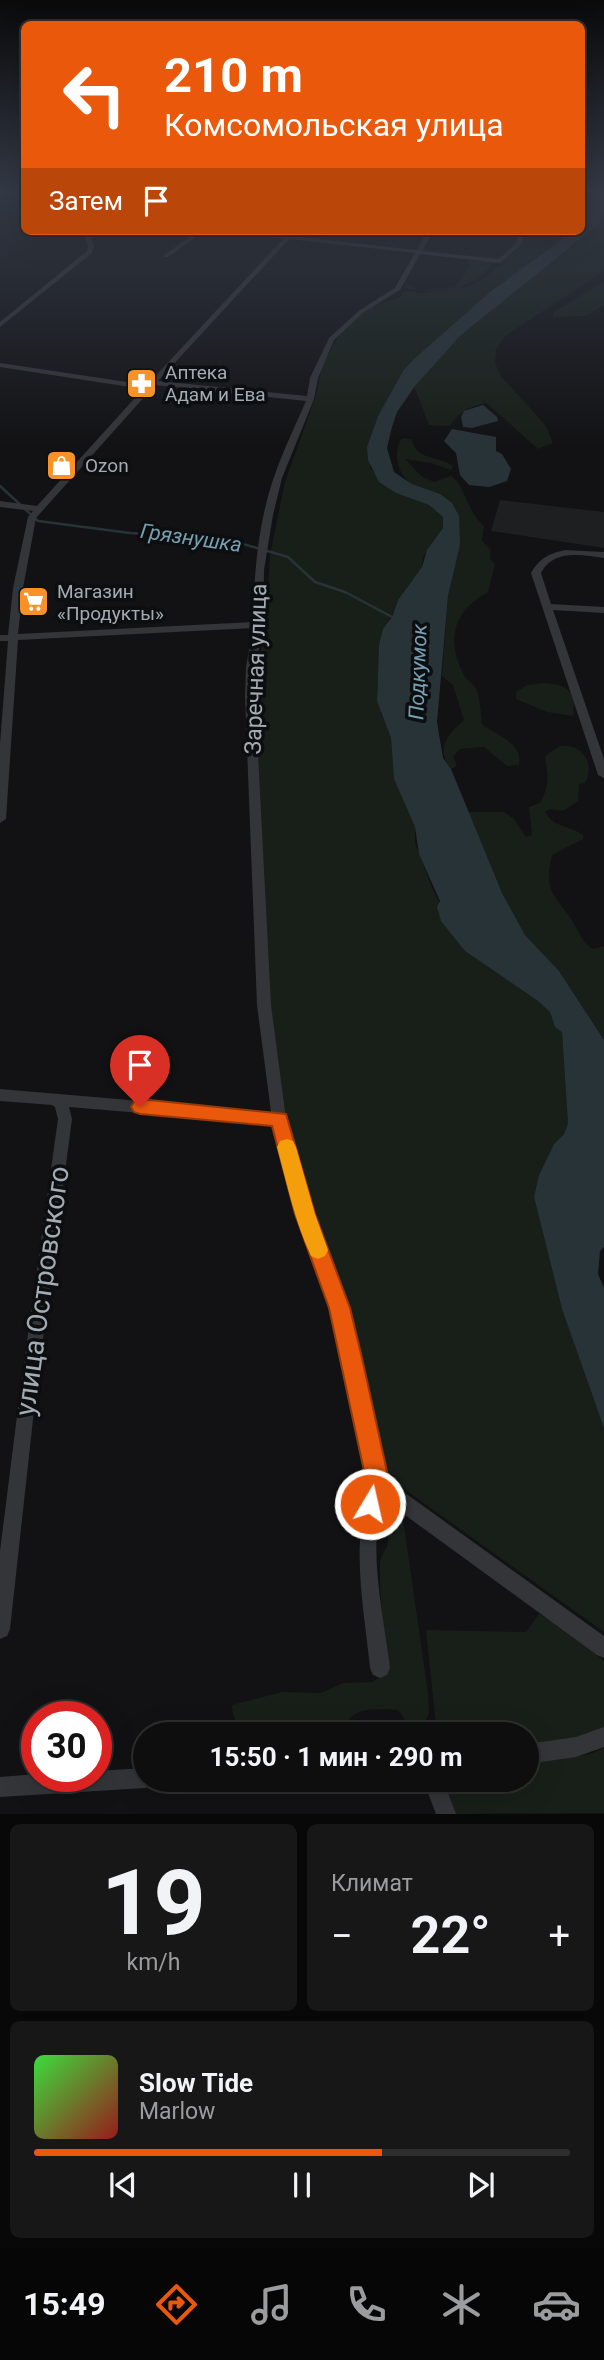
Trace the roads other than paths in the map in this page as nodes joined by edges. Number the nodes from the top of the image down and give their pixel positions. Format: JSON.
{"nodes":[{"id":1,"x":60,"y":277,"type":"edge"},
{"id":2,"x":251,"y":277,"type":"edge"},
{"id":3,"x":404,"y":277,"type":"edge"},
{"id":4,"x":0,"y":325,"type":"edge"},
{"id":5,"x":0,"y":365,"type":"edge"},
{"id":6,"x":152,"y":385,"type":"junction"},
{"id":7,"x":310,"y":399,"type":"junction"},
{"id":8,"x":2,"y":504,"type":"edge"},
{"id":9,"x":33,"y":509,"type":"junction"},
{"id":10,"x":604,"y":555,"type":"edge"},
{"id":11,"x":546,"y":607,"type":"junction"},
{"id":12,"x":604,"y":610,"type":"edge"},
{"id":13,"x":258,"y":625,"type":"junction"},
{"id":14,"x":13,"y":637,"type":"junction"},
{"id":15,"x":0,"y":638,"type":"edge"},
{"id":16,"x":604,"y":775,"type":"edge"},
{"id":17,"x":0,"y":819,"type":"edge"},
{"id":18,"x":2,"y":1094,"type":"edge"},
{"id":19,"x":52,"y":1098,"type":"junction"},
{"id":20,"x":85,"y":1102,"type":"junction"},
{"id":21,"x":65,"y":1119,"type":"junction"},
{"id":22,"x":279,"y":1119,"type":"junction"},
{"id":23,"x":379,"y":1485,"type":"junction"},
{"id":24,"x":0,"y":1629,"type":"edge"},
{"id":25,"x":604,"y":1648,"type":"edge"},
{"id":26,"x":380,"y":1668,"type":"dead end"},
{"id":27,"x":604,"y":1737,"type":"edge"},
{"id":28,"x":539,"y":1753,"type":"edge"},
{"id":29,"x":133,"y":1780,"type":"edge"},
{"id":30,"x":0,"y":1787,"type":"edge"},
{"id":31,"x":438,"y":1792,"type":"edge"},
{"id":32,"x":446,"y":1814,"type":"edge"}],
"edges":[{"from":1,"to":4,"type":"street"},
{"from":2,"to":6,"type":"street"},
{"from":3,"to":7,"type":"street","name":"Заречная улица"},
{"from":5,"to":6,"type":"street"},
{"from":6,"to":7,"type":"street"},
{"from":6,"to":9,"type":"street"},
{"from":7,"to":13,"type":"street","name":"Заречная улица"},
{"from":8,"to":9,"type":"street"},
{"from":9,"to":14,"type":"street"},
{"from":10,"to":11,"type":"street"},
{"from":11,"to":12,"type":"street"},
{"from":11,"to":16,"type":"street"},
{"from":13,"to":14,"type":"street"},
{"from":13,"to":22,"type":"street","name":"Заречная улица"},
{"from":14,"to":15,"type":"street"},
{"from":14,"to":17,"type":"street"},
{"from":18,"to":19,"type":"street"},
{"from":19,"to":20,"type":"street"},
{"from":19,"to":21,"type":"street"},
{"from":20,"to":21,"type":"street"},
{"from":20,"to":22,"type":"street"},
{"from":21,"to":24,"type":"street","name":"улица Островского"},
{"from":22,"to":23,"type":"street"},
{"from":23,"to":25,"type":"street"},
{"from":23,"to":26,"type":"street"},
{"from":27,"to":28,"type":"street"},
{"from":29,"to":30,"type":"street"},
{"from":31,"to":32,"type":"street"}]}
